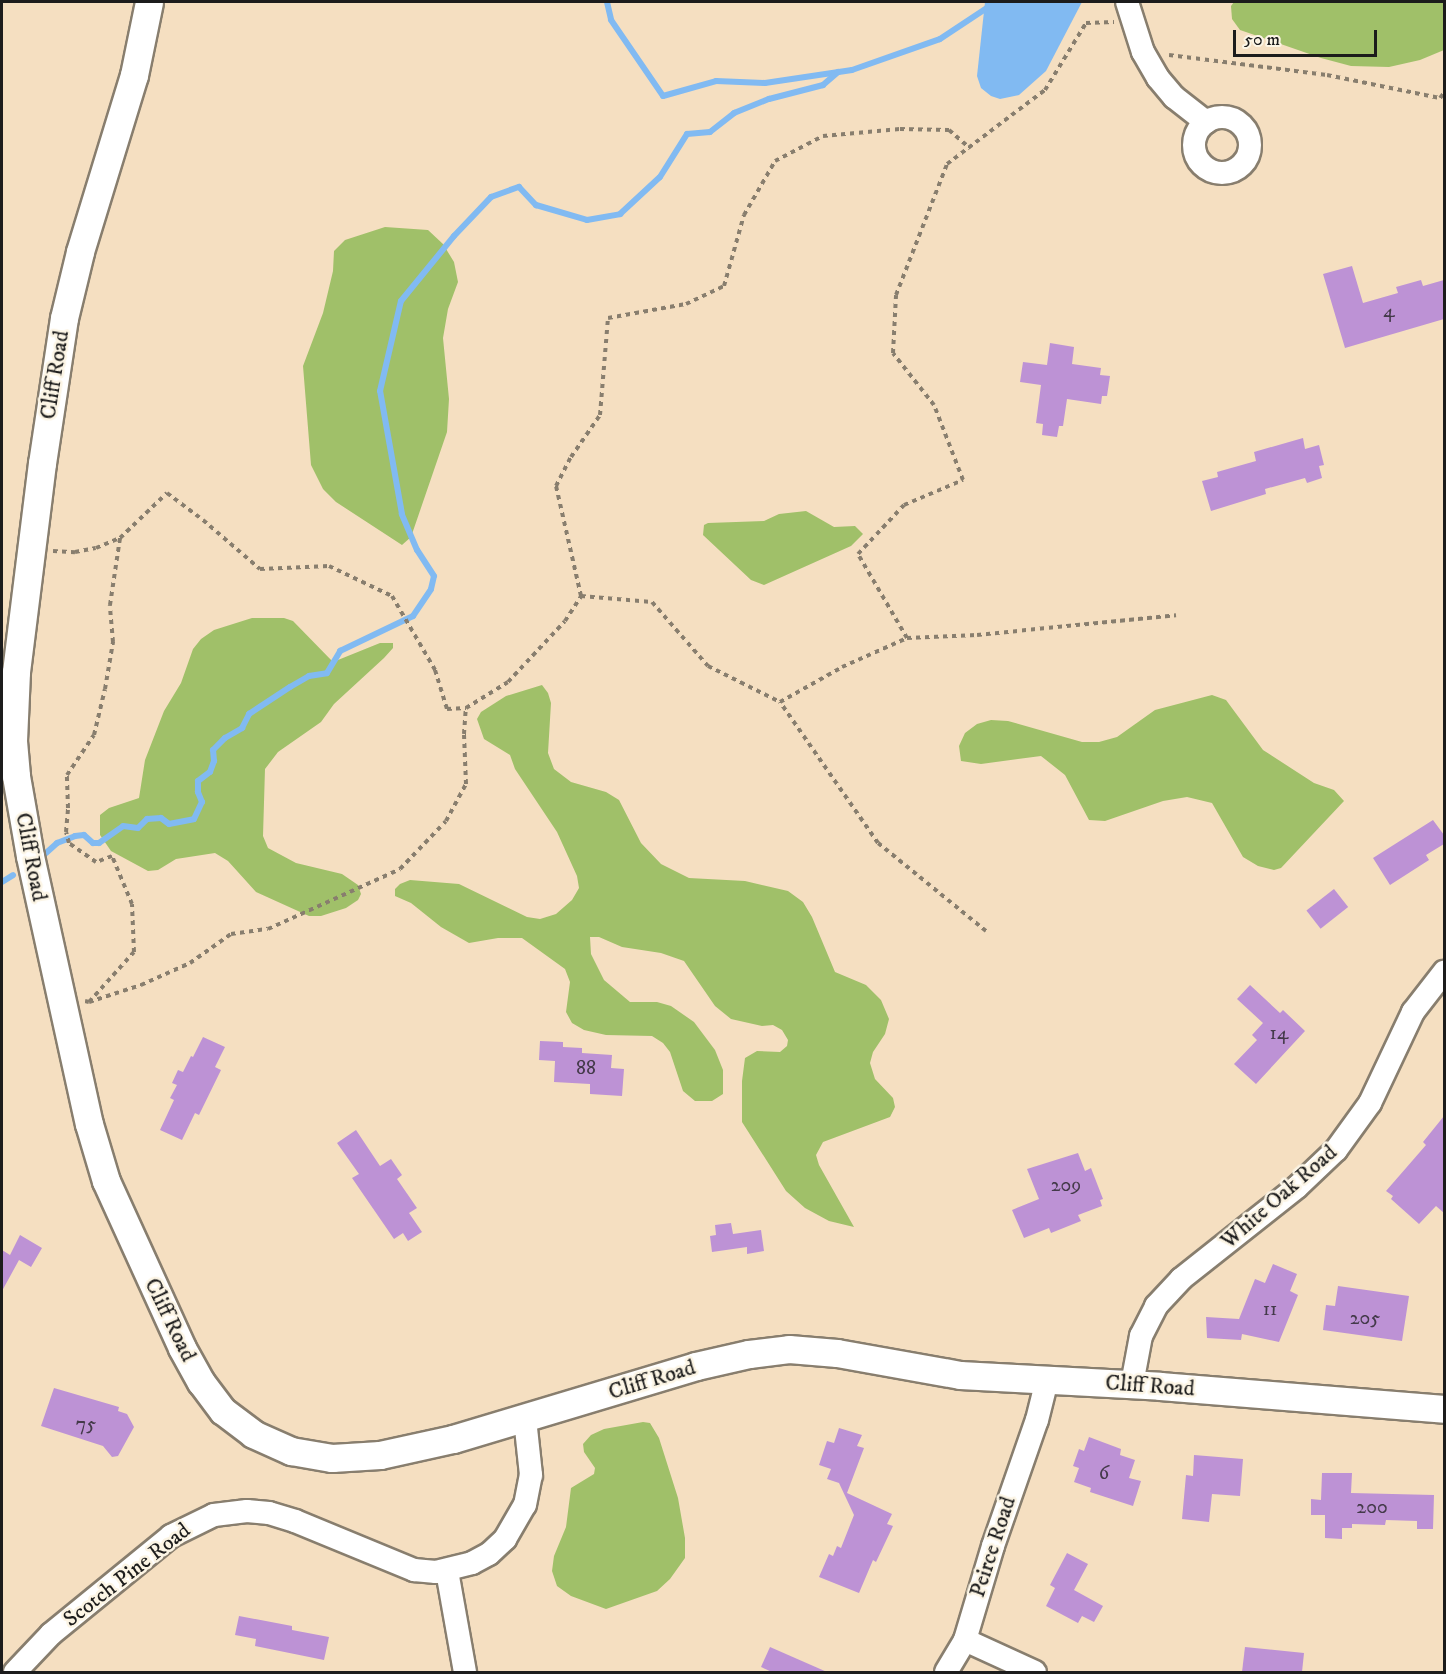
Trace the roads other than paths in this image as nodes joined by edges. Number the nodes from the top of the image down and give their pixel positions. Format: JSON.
{"nodes":[{"id":1,"x":149,"y":2,"type":"edge"},
{"id":2,"x":1130,"y":11,"type":"edge"},
{"id":3,"x":1206,"y":122,"type":"dead end"},
{"id":4,"x":9,"y":671,"type":"edge"},
{"id":5,"x":1444,"y":972,"type":"edge"},
{"id":6,"x":1047,"y":1380,"type":"junction"},
{"id":7,"x":1132,"y":1384,"type":"junction"},
{"id":8,"x":1444,"y":1409,"type":"edge"},
{"id":9,"x":525,"y":1419,"type":"junction"},
{"id":10,"x":447,"y":1570,"type":"junction"},
{"id":11,"x":964,"y":1640,"type":"junction"},
{"id":12,"x":15,"y":1672,"type":"edge"},
{"id":13,"x":465,"y":1672,"type":"edge"},
{"id":14,"x":946,"y":1672,"type":"edge"},
{"id":15,"x":1035,"y":1672,"type":"edge"}],
"edges":[{"from":1,"to":4,"type":"street","name":"Cliff Road"},
{"from":2,"to":3,"type":"street"},
{"from":4,"to":9,"type":"street","name":"Cliff Road"},
{"from":5,"to":7,"type":"street","name":"White Oak Road"},
{"from":6,"to":7,"type":"street","name":"Cliff Road"},
{"from":6,"to":9,"type":"street","name":"Cliff Road"},
{"from":6,"to":11,"type":"street","name":"Peirce Road"},
{"from":7,"to":8,"type":"street","name":"Cliff Road"},
{"from":9,"to":10,"type":"street","name":"Scotch Pine Road"},
{"from":10,"to":12,"type":"street","name":"Scotch Pine Road"},
{"from":10,"to":13,"type":"street"},
{"from":11,"to":14,"type":"street","name":"Peirce Road"},
{"from":11,"to":15,"type":"street"}]}
